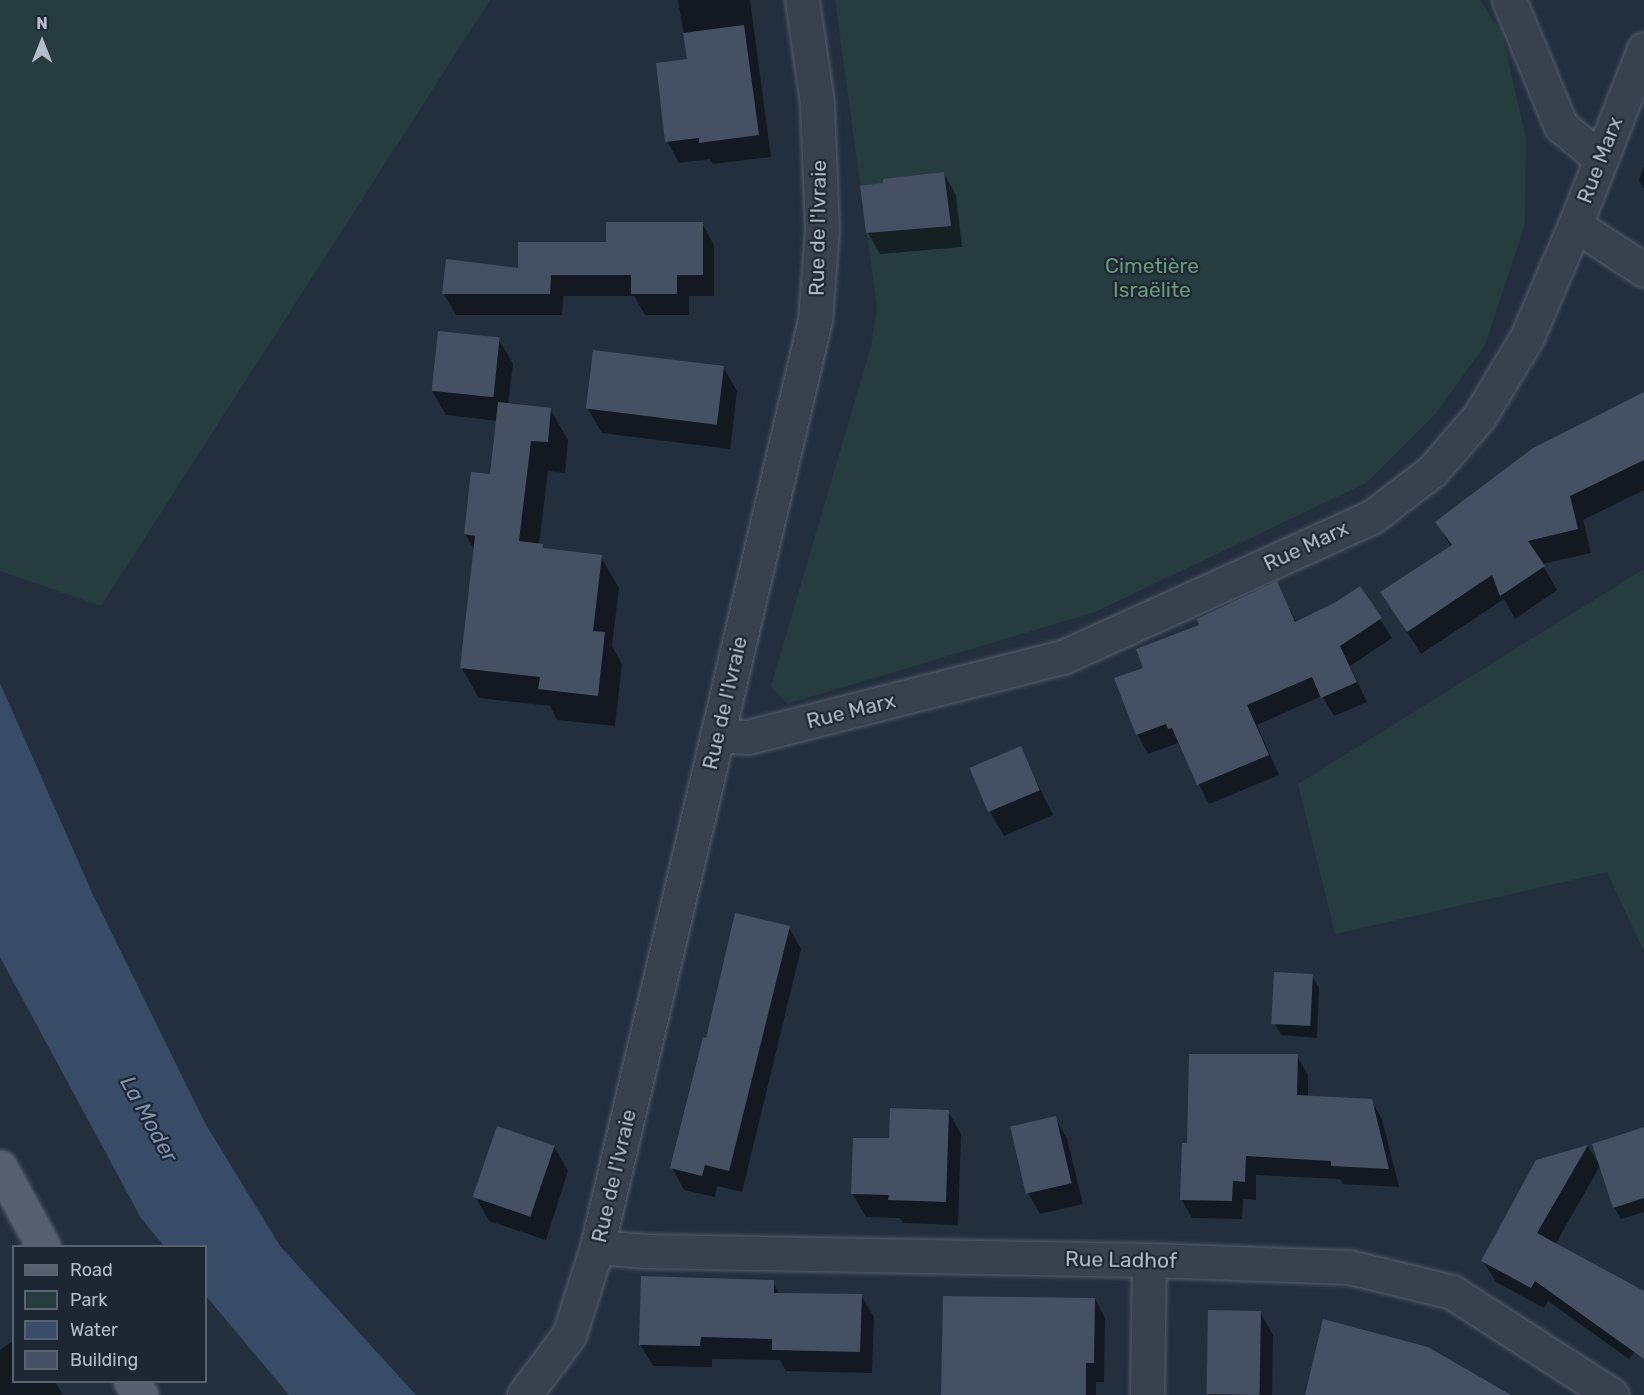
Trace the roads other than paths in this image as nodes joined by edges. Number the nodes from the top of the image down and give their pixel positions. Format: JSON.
{"nodes":[{"id":1,"x":802,"y":0,"type":"edge"},
{"id":2,"x":1509,"y":0,"type":"edge"},
{"id":3,"x":1644,"y":49,"type":"edge"},
{"id":4,"x":1601,"y":159,"type":"junction"},
{"id":5,"x":1575,"y":225,"type":"junction"},
{"id":6,"x":1644,"y":270,"type":"edge"},
{"id":7,"x":717,"y":735,"type":"junction"},
{"id":8,"x":0,"y":1167,"type":"edge"},
{"id":9,"x":42,"y":1245,"type":"edge"},
{"id":10,"x":597,"y":1247,"type":"junction"},
{"id":11,"x":1149,"y":1260,"type":"junction"},
{"id":12,"x":132,"y":1383,"type":"edge"},
{"id":13,"x":532,"y":1392,"type":"edge"},
{"id":14,"x":141,"y":1395,"type":"edge"},
{"id":15,"x":1147,"y":1395,"type":"edge"},
{"id":16,"x":1612,"y":1395,"type":"edge"}],
"edges":[{"from":1,"to":7,"type":"street","name":"Rue de l'Ivraie"},
{"from":2,"to":4,"type":"street"},
{"from":3,"to":4,"type":"street","name":"Rue Marx"},
{"from":4,"to":5,"type":"street","name":"Rue Marx"},
{"from":5,"to":6,"type":"street"},
{"from":5,"to":7,"type":"street","name":"Rue Marx"},
{"from":7,"to":10,"type":"street","name":"Rue de l'Ivraie"},
{"from":8,"to":9,"type":"main road"},
{"from":10,"to":11,"type":"street","name":"Rue Ladhof"},
{"from":10,"to":13,"type":"street","name":"Rue de l'Ivraie"},
{"from":11,"to":15,"type":"street"},
{"from":11,"to":16,"type":"street","name":"Rue Ladhof"},
{"from":12,"to":14,"type":"main road"}]}
